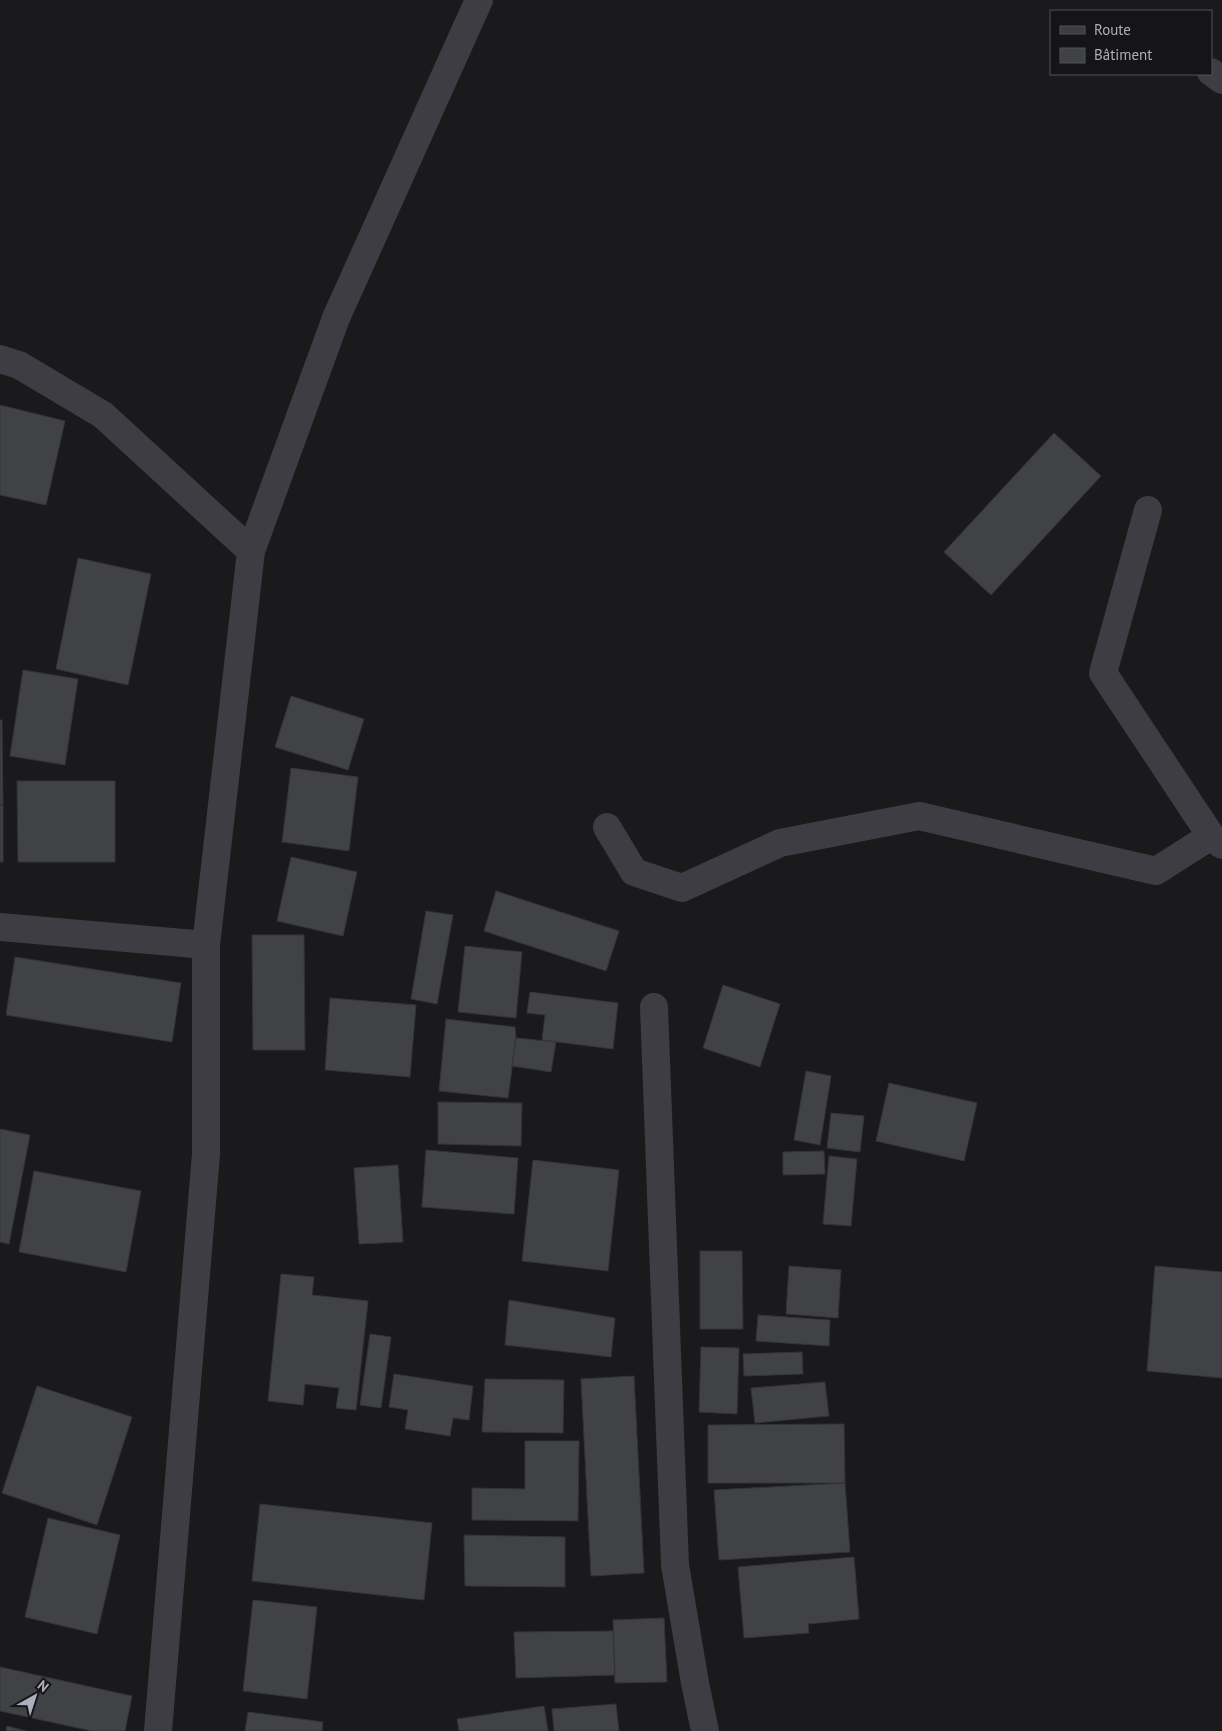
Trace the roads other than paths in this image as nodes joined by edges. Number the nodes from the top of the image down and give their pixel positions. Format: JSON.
{"nodes":[{"id":1,"x":479,"y":0,"type":"edge"},
{"id":2,"x":0,"y":359,"type":"edge"},
{"id":3,"x":1148,"y":510,"type":"dead end"},
{"id":4,"x":251,"y":551,"type":"junction"},
{"id":5,"x":606,"y":827,"type":"dead end"},
{"id":6,"x":1216,"y":841,"type":"edge"},
{"id":7,"x":0,"y":927,"type":"edge"},
{"id":8,"x":206,"y":946,"type":"junction"},
{"id":9,"x":654,"y":1007,"type":"dead end"},
{"id":10,"x":158,"y":1731,"type":"edge"},
{"id":11,"x":705,"y":1731,"type":"edge"}],
"edges":[{"from":1,"to":4,"type":"street"},
{"from":2,"to":4,"type":"street"},
{"from":3,"to":6,"type":"street"},
{"from":4,"to":8,"type":"street"},
{"from":5,"to":6,"type":"street"},
{"from":7,"to":8,"type":"street"},
{"from":8,"to":10,"type":"street"},
{"from":9,"to":11,"type":"street"}]}
